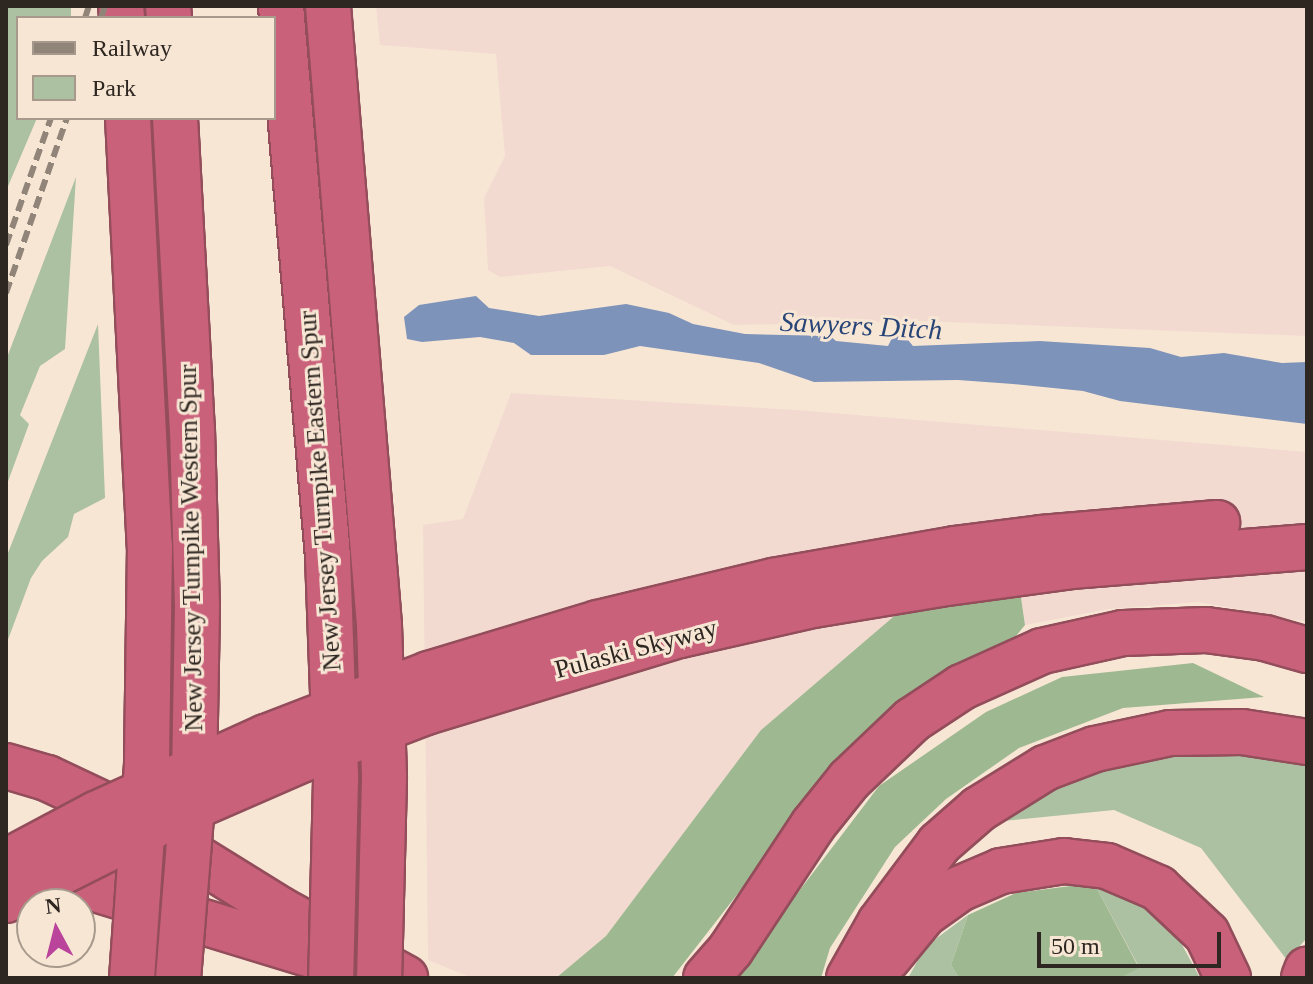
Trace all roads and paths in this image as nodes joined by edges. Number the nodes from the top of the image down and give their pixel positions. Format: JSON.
{"nodes":[{"id":1,"x":281,"y":6,"type":"edge"},
{"id":2,"x":328,"y":6,"type":"edge"},
{"id":3,"x":128,"y":120,"type":"edge"},
{"id":4,"x":175,"y":120,"type":"edge"},
{"id":5,"x":1307,"y":517,"type":"edge"},
{"id":6,"x":1307,"y":547,"type":"edge"},
{"id":7,"x":1307,"y":650,"type":"edge"},
{"id":8,"x":1307,"y":742,"type":"edge"},
{"id":9,"x":6,"y":766,"type":"edge"},
{"id":10,"x":6,"y":865,"type":"edge"},
{"id":11,"x":6,"y":900,"type":"edge"},
{"id":12,"x":894,"y":904,"type":"junction"},
{"id":13,"x":1307,"y":970,"type":"edge"},
{"id":14,"x":132,"y":978,"type":"edge"},
{"id":15,"x":178,"y":978,"type":"edge"},
{"id":16,"x":292,"y":978,"type":"edge"},
{"id":17,"x":331,"y":978,"type":"edge"},
{"id":18,"x":379,"y":978,"type":"edge"},
{"id":19,"x":387,"y":978,"type":"edge"},
{"id":20,"x":405,"y":978,"type":"edge"},
{"id":21,"x":706,"y":978,"type":"edge"},
{"id":22,"x":849,"y":978,"type":"edge"},
{"id":23,"x":875,"y":978,"type":"edge"},
{"id":24,"x":1228,"y":978,"type":"edge"},
{"id":25,"x":1259,"y":978,"type":"edge"},
{"id":26,"x":1304,"y":978,"type":"edge"}],
"edges":[{"from":1,"to":17,"type":"highway","name":"New Jersey Turnpike Eastern Spur","bridge":true},
{"from":2,"to":18,"type":"highway","name":"New Jersey Turnpike Eastern Spur","bridge":true},
{"from":3,"to":14,"type":"highway","name":"New Jersey Turnpike Western Spur","bridge":true},
{"from":4,"to":15,"type":"highway","name":"New Jersey Turnpike Western Spur","bridge":true},
{"from":5,"to":10,"type":"highway","name":"Pulaski Skyway","bridge":true},
{"from":6,"to":11,"type":"highway","name":"Pulaski Skyway","bridge":true},
{"from":7,"to":21,"type":"highway"},
{"from":8,"to":12,"type":"highway"},
{"from":9,"to":20,"type":"highway"},
{"from":10,"to":16,"type":"highway"},
{"from":10,"to":19,"type":"highway"},
{"from":12,"to":22,"type":"highway"},
{"from":12,"to":25,"type":"highway"},
{"from":13,"to":26,"type":"highway"},
{"from":23,"to":24,"type":"highway"}]}
